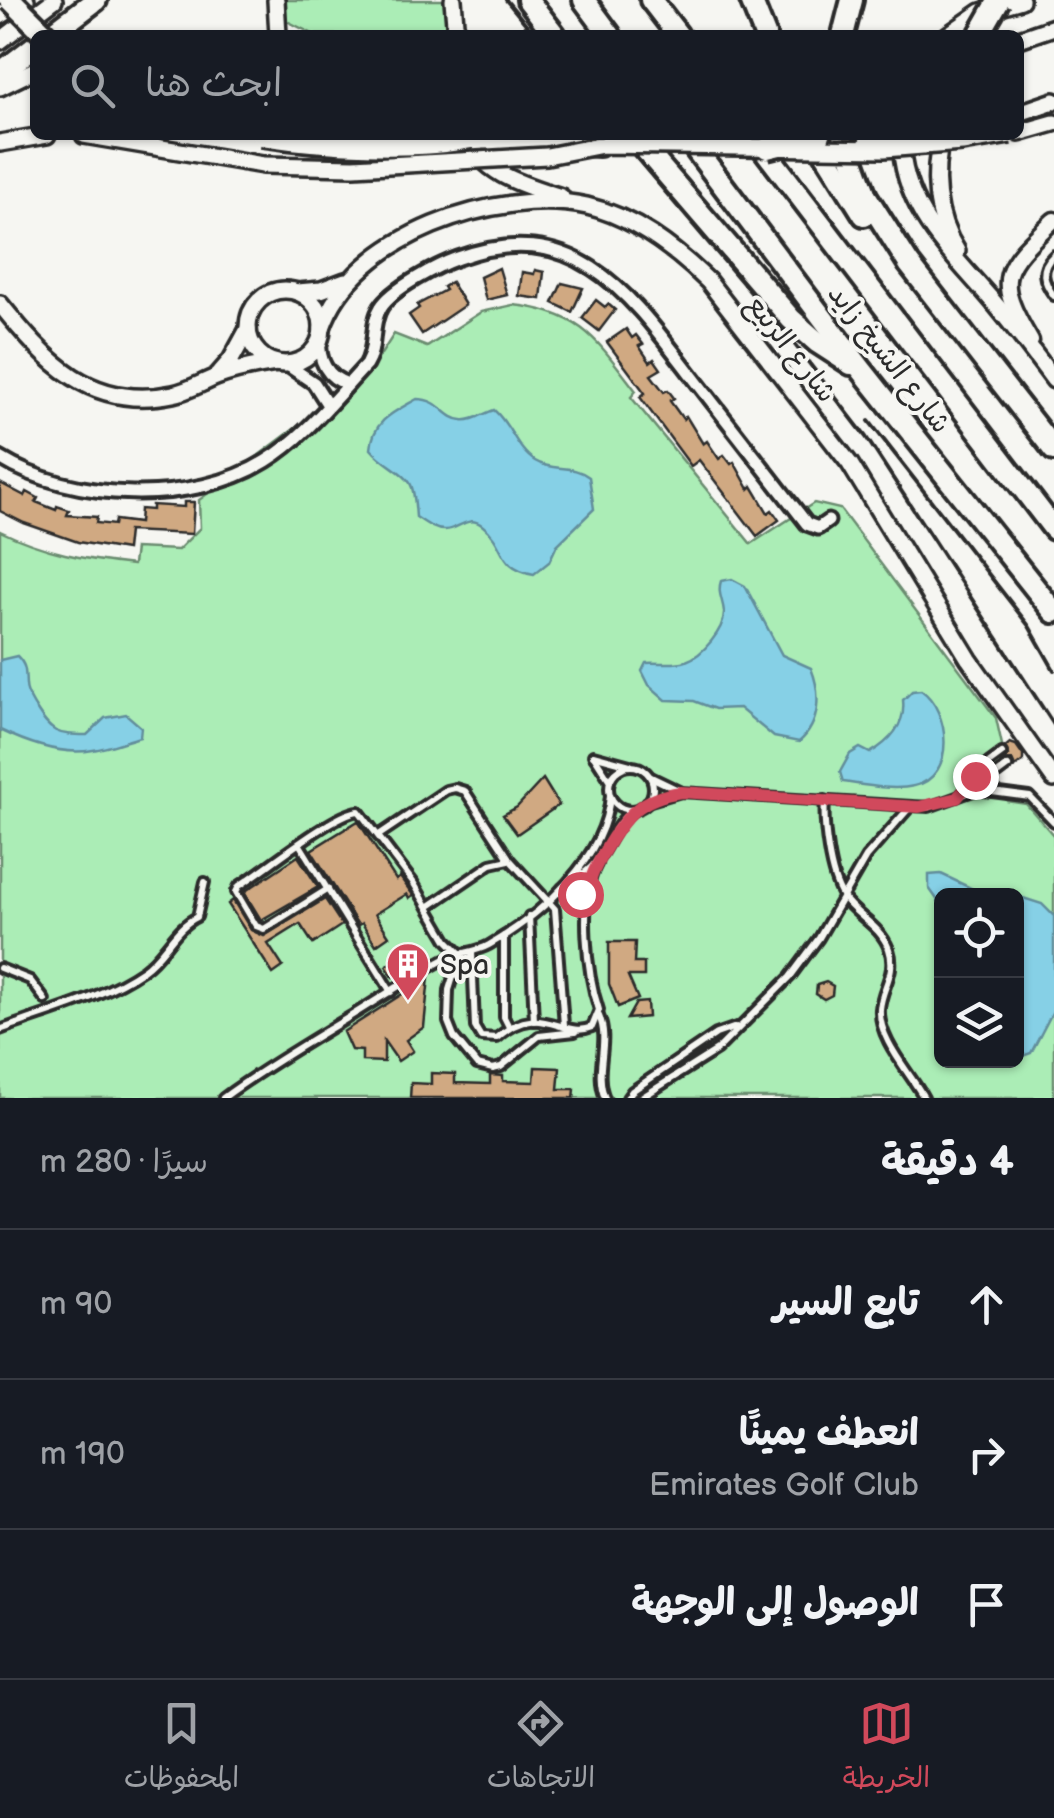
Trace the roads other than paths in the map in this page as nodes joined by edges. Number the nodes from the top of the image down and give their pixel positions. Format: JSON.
{"nodes":[{"id":1,"x":11,"y":0,"type":"edge"},
{"id":2,"x":26,"y":0,"type":"edge"},
{"id":3,"x":54,"y":0,"type":"edge"},
{"id":4,"x":96,"y":0,"type":"edge"},
{"id":5,"x":276,"y":0,"type":"edge"},
{"id":6,"x":453,"y":0,"type":"edge"},
{"id":7,"x":528,"y":0,"type":"edge"},
{"id":8,"x":584,"y":0,"type":"edge"},
{"id":9,"x":651,"y":0,"type":"edge"},
{"id":10,"x":751,"y":0,"type":"edge"},
{"id":11,"x":852,"y":0,"type":"edge"},
{"id":12,"x":999,"y":0,"type":"edge"},
{"id":13,"x":1020,"y":0,"type":"edge"},
{"id":14,"x":0,"y":16,"type":"edge"},
{"id":15,"x":1054,"y":27,"type":"edge"},
{"id":16,"x":43,"y":30,"type":"edge"},
{"id":17,"x":55,"y":30,"type":"edge"},
{"id":18,"x":278,"y":30,"type":"edge"},
{"id":19,"x":456,"y":30,"type":"edge"},
{"id":20,"x":551,"y":30,"type":"edge"},
{"id":21,"x":606,"y":30,"type":"edge"},
{"id":22,"x":674,"y":30,"type":"edge"},
{"id":23,"x":763,"y":30,"type":"edge"},
{"id":24,"x":844,"y":30,"type":"edge"},
{"id":25,"x":955,"y":30,"type":"edge"},
{"id":26,"x":982,"y":30,"type":"edge"},
{"id":27,"x":1024,"y":37,"type":"edge"},
{"id":28,"x":0,"y":41,"type":"edge"},
{"id":29,"x":30,"y":50,"type":"edge"},
{"id":30,"x":30,"y":72,"type":"edge"},
{"id":31,"x":0,"y":73,"type":"edge"},
{"id":32,"x":0,"y":86,"type":"edge"},
{"id":33,"x":1054,"y":100,"type":"edge"},
{"id":34,"x":1024,"y":111,"type":"edge"},
{"id":35,"x":1054,"y":123,"type":"edge"},
{"id":36,"x":1024,"y":132,"type":"edge"},
{"id":37,"x":30,"y":138,"type":"edge"},
{"id":38,"x":114,"y":140,"type":"edge"},
{"id":39,"x":332,"y":140,"type":"edge"},
{"id":40,"x":450,"y":140,"type":"edge"},
{"id":41,"x":468,"y":140,"type":"edge"},
{"id":42,"x":526,"y":140,"type":"edge"},
{"id":43,"x":636,"y":140,"type":"edge"},
{"id":44,"x":689,"y":140,"type":"edge"},
{"id":45,"x":820,"y":140,"type":"edge"},
{"id":46,"x":902,"y":140,"type":"edge"},
{"id":47,"x":941,"y":140,"type":"edge"},
{"id":48,"x":972,"y":140,"type":"edge"},
{"id":49,"x":760,"y":142,"type":"edge"},
{"id":50,"x":841,"y":142,"type":"edge"},
{"id":51,"x":0,"y":143,"type":"edge"},
{"id":52,"x":603,"y":145,"type":"junction"},
{"id":53,"x":588,"y":207,"type":"junction"},
{"id":54,"x":1054,"y":220,"type":"edge"},
{"id":55,"x":1054,"y":255,"type":"edge"},
{"id":56,"x":909,"y":264,"type":"junction"},
{"id":57,"x":353,"y":277,"type":"junction"},
{"id":58,"x":977,"y":284,"type":"junction"},
{"id":59,"x":298,"y":292,"type":"junction"},
{"id":60,"x":1054,"y":296,"type":"edge"},
{"id":61,"x":0,"y":304,"type":"edge"},
{"id":62,"x":248,"y":330,"type":"junction"},
{"id":63,"x":321,"y":333,"type":"junction"},
{"id":64,"x":281,"y":364,"type":"junction"},
{"id":65,"x":326,"y":368,"type":"junction"},
{"id":66,"x":862,"y":369,"type":"junction"},
{"id":67,"x":1050,"y":374,"type":"edge"},
{"id":68,"x":216,"y":377,"type":"junction"},
{"id":69,"x":311,"y":379,"type":"junction"},
{"id":70,"x":348,"y":384,"type":"junction"},
{"id":71,"x":328,"y":405,"type":"junction"},
{"id":72,"x":1054,"y":450,"type":"edge"},
{"id":73,"x":0,"y":458,"type":"edge"},
{"id":74,"x":828,"y":521,"type":"dead end"},
{"id":75,"x":1054,"y":528,"type":"edge"},
{"id":76,"x":1054,"y":612,"type":"edge"},
{"id":77,"x":1002,"y":753,"type":"dead end"},
{"id":78,"x":631,"y":766,"type":"junction"},
{"id":79,"x":1008,"y":766,"type":"dead end"},
{"id":80,"x":649,"y":775,"type":"junction"},
{"id":81,"x":1054,"y":779,"type":"edge"},
{"id":82,"x":610,"y":781,"type":"junction"},
{"id":83,"x":976,"y":790,"type":"junction"},
{"id":84,"x":681,"y":792,"type":"junction"},
{"id":85,"x":610,"y":795,"type":"junction"},
{"id":86,"x":957,"y":798,"type":"junction"},
{"id":87,"x":826,"y":800,"type":"junction"},
{"id":88,"x":648,"y":802,"type":"junction"},
{"id":89,"x":910,"y":807,"type":"junction"},
{"id":90,"x":636,"y":809,"type":"junction"},
{"id":91,"x":1054,"y":822,"type":"edge"},
{"id":92,"x":379,"y":835,"type":"junction"},
{"id":93,"x":300,"y":845,"type":"junction"},
{"id":94,"x":510,"y":860,"type":"junction"},
{"id":95,"x":596,"y":864,"type":"junction"},
{"id":96,"x":573,"y":878,"type":"junction"},
{"id":97,"x":204,"y":882,"type":"dead end"},
{"id":98,"x":562,"y":888,"type":"junction"},
{"id":99,"x":328,"y":890,"type":"junction"},
{"id":100,"x":843,"y":897,"type":"junction"},
{"id":101,"x":549,"y":900,"type":"junction"},
{"id":102,"x":587,"y":904,"type":"junction"},
{"id":103,"x":428,"y":907,"type":"junction"},
{"id":104,"x":529,"y":915,"type":"junction"},
{"id":105,"x":504,"y":934,"type":"junction"},
{"id":106,"x":472,"y":952,"type":"junction"},
{"id":107,"x":461,"y":954,"type":"junction"},
{"id":108,"x":472,"y":963,"type":"junction"},
{"id":109,"x":0,"y":968,"type":"edge"},
{"id":110,"x":391,"y":992,"type":"junction"},
{"id":111,"x":45,"y":1000,"type":"dead end"},
{"id":112,"x":599,"y":1016,"type":"junction"},
{"id":113,"x":534,"y":1022,"type":"junction"},
{"id":114,"x":564,"y":1025,"type":"junction"},
{"id":115,"x":509,"y":1027,"type":"junction"},
{"id":116,"x":737,"y":1027,"type":"junction"},
{"id":117,"x":0,"y":1030,"type":"edge"},
{"id":118,"x":580,"y":1031,"type":"junction"},
{"id":119,"x":223,"y":1098,"type":"edge"},
{"id":120,"x":605,"y":1098,"type":"edge"},
{"id":121,"x":626,"y":1098,"type":"edge"},
{"id":122,"x":641,"y":1098,"type":"edge"},
{"id":123,"x":924,"y":1098,"type":"edge"}],
"edges":[{"from":1,"to":16,"type":"highway","bridge":true},
{"from":2,"to":14,"type":"main road"},
{"from":3,"to":28,"type":"main road"},
{"from":4,"to":17,"type":"highway"},
{"from":5,"to":18,"type":"main road"},
{"from":6,"to":19,"type":"main road"},
{"from":7,"to":20,"type":"highway"},
{"from":8,"to":21,"type":"highway"},
{"from":9,"to":22,"type":"highway"},
{"from":10,"to":23,"type":"highway"},
{"from":11,"to":24,"type":"highway"},
{"from":12,"to":26,"type":"highway","bridge":true},
{"from":13,"to":25,"type":"main road"},
{"from":15,"to":27,"type":"main road"},
{"from":29,"to":31,"type":"highway"},
{"from":30,"to":32,"type":"main road"},
{"from":33,"to":34,"type":"main road"},
{"from":35,"to":36,"type":"main road"},
{"from":37,"to":51,"type":"main road"},
{"from":38,"to":52,"type":"main road","bridge":true},
{"from":39,"to":40,"type":"highway","bridge":true},
{"from":41,"to":53,"type":"main road"},
{"from":42,"to":52,"type":"highway","bridge":true},
{"from":43,"to":66,"type":"highway"},
{"from":44,"to":66,"type":"highway","name":"شارع الشيخ زايد"},
{"from":45,"to":56,"type":"highway"},
{"from":46,"to":58,"type":"main road"},
{"from":47,"to":58,"type":"main road"},
{"from":48,"to":50,"type":"main road","bridge":true},
{"from":49,"to":50,"type":"main road","bridge":true},
{"from":49,"to":52,"type":"main road","bridge":true},
{"from":49,"to":75,"type":"highway","name":"شارع الشيخ زايد"},
{"from":50,"to":56,"type":"highway"},
{"from":53,"to":57,"type":"main road","name":"شارع الربيع"},
{"from":53,"to":81,"type":"main road","name":"شارع الربيع"},
{"from":54,"to":67,"type":"street"},
{"from":55,"to":60,"type":"lane"},
{"from":56,"to":72,"type":"highway"},
{"from":57,"to":59,"type":"main road","name":"شارع الربيع"},
{"from":57,"to":63,"type":"main road","name":"شارع الربيع"},
{"from":58,"to":67,"type":"main road"},
{"from":59,"to":62,"type":"main road"},
{"from":59,"to":63,"type":"main road"},
{"from":61,"to":68,"type":"main road"},
{"from":62,"to":64,"type":"main road"},
{"from":62,"to":68,"type":"main road"},
{"from":63,"to":64,"type":"main road"},
{"from":63,"to":65,"type":"street"},
{"from":64,"to":68,"type":"main road"},
{"from":64,"to":69,"type":"street"},
{"from":65,"to":69,"type":"street"},
{"from":65,"to":70,"type":"street"},
{"from":66,"to":76,"type":"highway","name":"شارع الشيخ زايد"},
{"from":69,"to":71,"type":"street"},
{"from":70,"to":71,"type":"street"},
{"from":70,"to":74,"type":"street"},
{"from":71,"to":73,"type":"street"},
{"from":77,"to":86,"type":"lane"},
{"from":78,"to":80,"type":"lane"},
{"from":78,"to":82,"type":"lane"},
{"from":78,"to":82,"type":"lane"},
{"from":79,"to":83,"type":"lane"},
{"from":80,"to":84,"type":"lane"},
{"from":80,"to":88,"type":"lane"},
{"from":82,"to":85,"type":"lane"},
{"from":83,"to":86,"type":"lane"},
{"from":83,"to":91,"type":"lane"},
{"from":84,"to":87,"type":"lane"},
{"from":84,"to":88,"type":"lane"},
{"from":85,"to":90,"type":"lane"},
{"from":85,"to":96,"type":"lane"},
{"from":86,"to":89,"type":"lane"},
{"from":87,"to":89,"type":"lane"},
{"from":87,"to":100,"type":"lane"},
{"from":88,"to":90,"type":"lane"},
{"from":89,"to":100,"type":"lane"},
{"from":90,"to":95,"type":"lane"},
{"from":92,"to":93,"type":"lane"},
{"from":92,"to":94,"type":"lane"},
{"from":92,"to":103,"type":"lane"},
{"from":93,"to":99,"type":"lane"},
{"from":93,"to":99,"type":"lane"},
{"from":94,"to":101,"type":"lane"},
{"from":94,"to":103,"type":"lane"},
{"from":95,"to":96,"type":"lane"},
{"from":95,"to":102,"type":"lane"},
{"from":96,"to":98,"type":"lane"},
{"from":97,"to":117,"type":"lane"},
{"from":98,"to":101,"type":"lane"},
{"from":98,"to":102,"type":"lane"},
{"from":99,"to":110,"type":"lane"},
{"from":100,"to":116,"type":"lane"},
{"from":100,"to":123,"type":"lane"},
{"from":101,"to":104,"type":"lane"},
{"from":101,"to":114,"type":"lane"},
{"from":102,"to":112,"type":"lane"},
{"from":103,"to":107,"type":"lane"},
{"from":104,"to":105,"type":"lane"},
{"from":104,"to":113,"type":"lane"},
{"from":105,"to":106,"type":"lane"},
{"from":105,"to":115,"type":"lane"},
{"from":106,"to":107,"type":"lane"},
{"from":106,"to":108,"type":"lane"},
{"from":107,"to":110,"type":"lane"},
{"from":108,"to":115,"type":"lane"},
{"from":108,"to":118,"type":"lane"},
{"from":109,"to":111,"type":"lane"},
{"from":110,"to":119,"type":"lane"},
{"from":112,"to":118,"type":"lane"},
{"from":112,"to":120,"type":"lane"},
{"from":113,"to":114,"type":"lane"},
{"from":113,"to":115,"type":"lane"},
{"from":114,"to":118,"type":"lane"},
{"from":116,"to":121,"type":"lane"},
{"from":116,"to":122,"type":"lane"}]}
